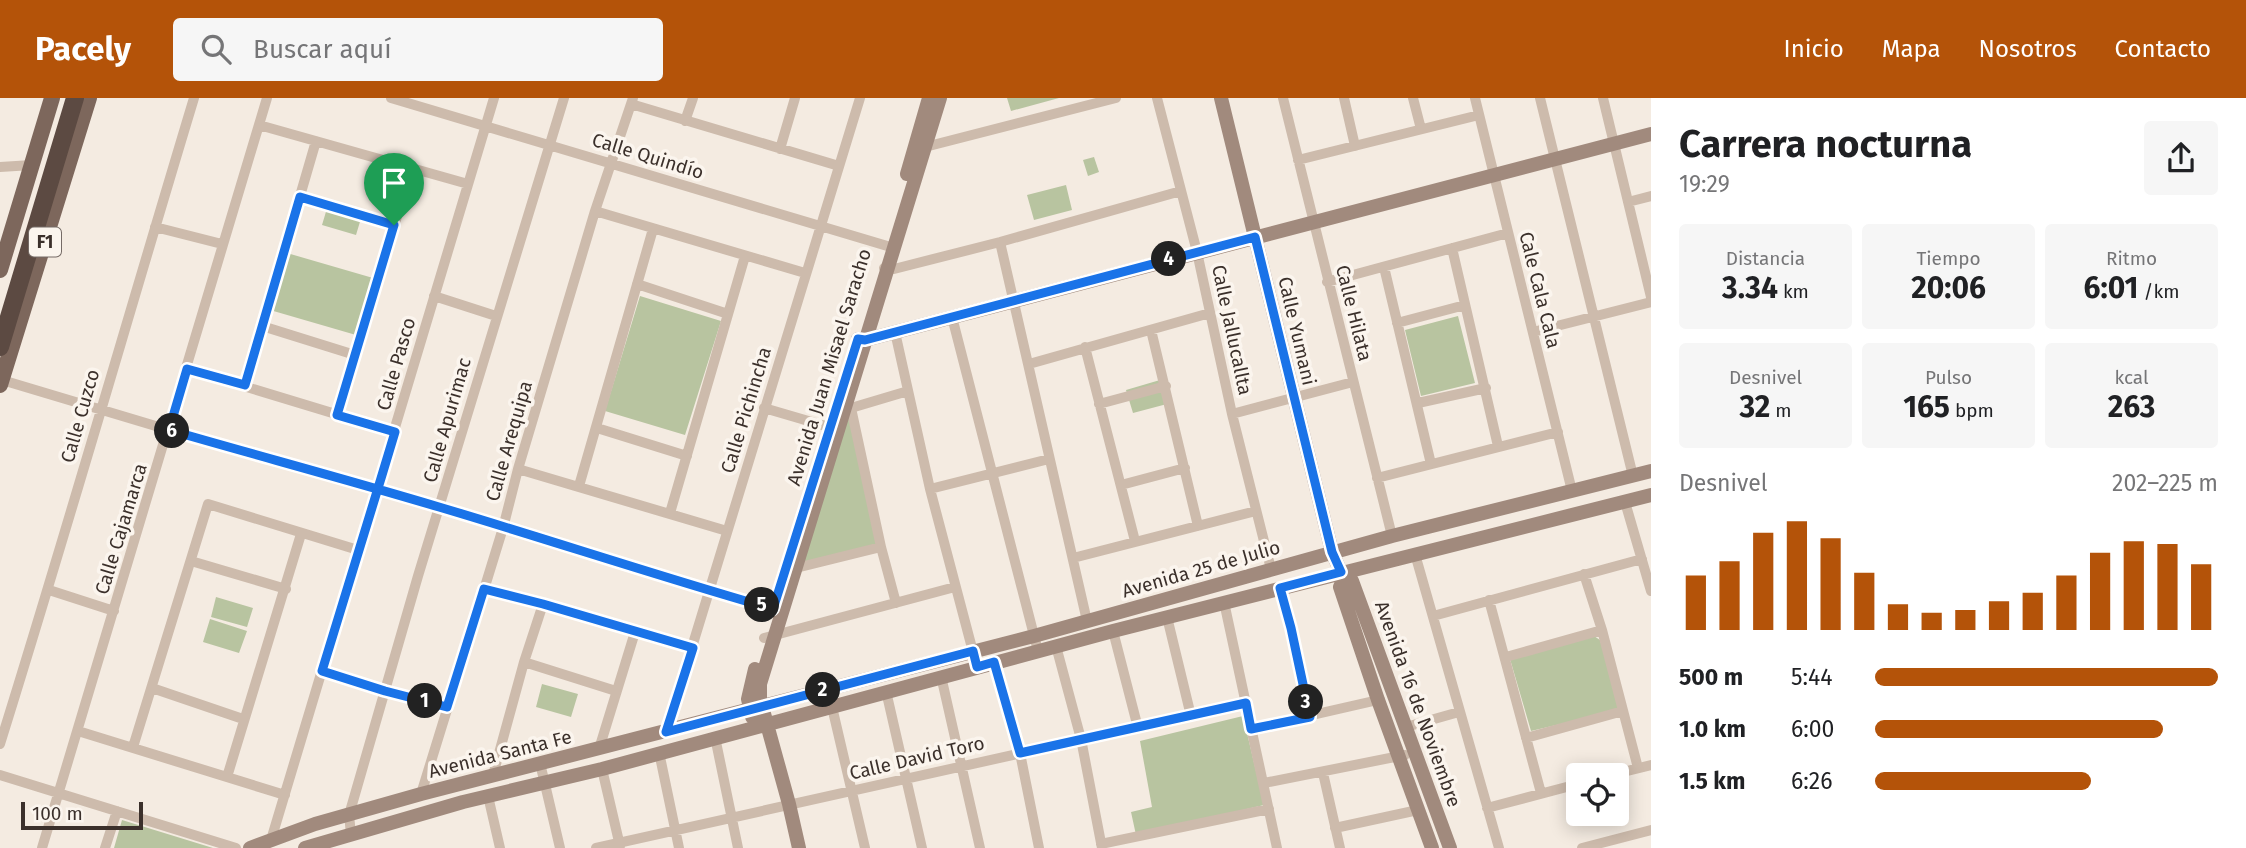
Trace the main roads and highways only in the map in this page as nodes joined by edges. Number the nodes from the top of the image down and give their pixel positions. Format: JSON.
{"nodes":[{"id":1,"x":52,"y":98,"type":"edge"},
{"id":2,"x":65,"y":98,"type":"edge"},
{"id":3,"x":75,"y":98,"type":"edge"},
{"id":4,"x":89,"y":98,"type":"edge"},
{"id":5,"x":5,"y":235,"type":"edge"},
{"id":6,"x":0,"y":270,"type":"edge"},
{"id":7,"x":0,"y":312,"type":"edge"},
{"id":8,"x":0,"y":347,"type":"edge"},
{"id":9,"x":1,"y":383,"type":"edge"}],
"edges":[{"from":1,"to":5,"type":"main road"},
{"from":2,"to":7,"type":"highway","number":"F1"},
{"from":3,"to":8,"type":"highway","number":"F1"},
{"from":4,"to":9,"type":"main road","number":"F1"},
{"from":5,"to":6,"type":"main road"}]}
